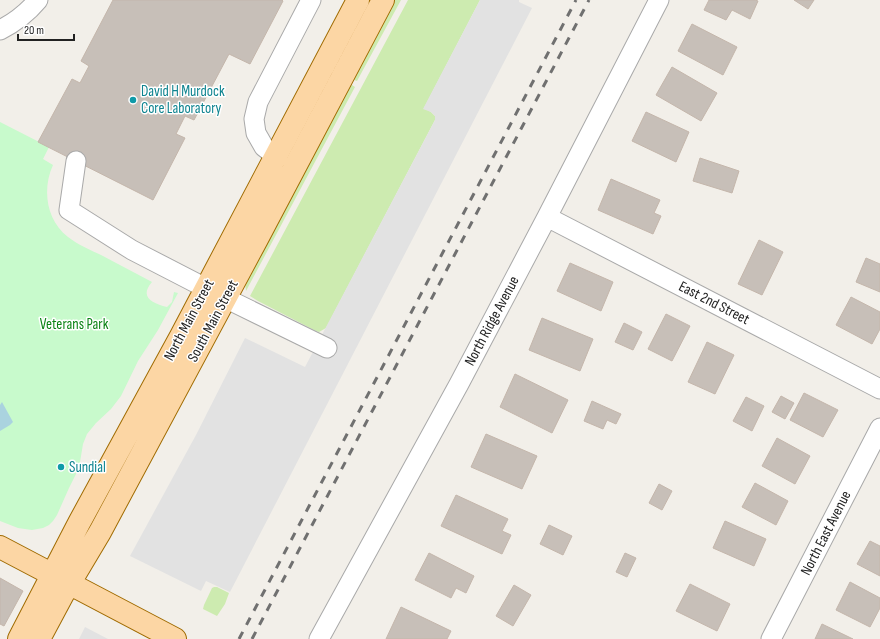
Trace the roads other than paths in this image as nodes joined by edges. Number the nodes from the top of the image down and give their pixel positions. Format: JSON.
{"nodes":[{"id":1,"x":38,"y":0,"type":"edge"},
{"id":2,"x":311,"y":0,"type":"edge"},
{"id":3,"x":358,"y":0,"type":"edge"},
{"id":4,"x":383,"y":0,"type":"edge"},
{"id":5,"x":659,"y":0,"type":"edge"},
{"id":6,"x":0,"y":30,"type":"edge"},
{"id":7,"x":276,"y":156,"type":"junction"},
{"id":8,"x":76,"y":162,"type":"dead end"},
{"id":9,"x":547,"y":216,"type":"junction"},
{"id":10,"x":206,"y":288,"type":"junction"},
{"id":11,"x":225,"y":298,"type":"junction"},
{"id":12,"x":327,"y":348,"type":"dead end"},
{"id":13,"x":880,"y":389,"type":"edge"},
{"id":14,"x":880,"y":428,"type":"edge"},
{"id":15,"x":0,"y":547,"type":"edge"},
{"id":16,"x":61,"y":579,"type":"junction"},
{"id":17,"x":19,"y":639,"type":"edge"},
{"id":18,"x":40,"y":639,"type":"edge"},
{"id":19,"x":175,"y":639,"type":"edge"},
{"id":20,"x":319,"y":639,"type":"edge"},
{"id":21,"x":771,"y":639,"type":"edge"}],
"edges":[{"from":1,"to":6,"type":"street"},
{"from":2,"to":7,"type":"street"},
{"from":3,"to":7,"type":"main road","name":"North Main Street"},
{"from":4,"to":11,"type":"main road","name":"South Main Street"},
{"from":5,"to":9,"type":"street","name":"North Ridge Avenue"},
{"from":7,"to":10,"type":"main road","name":"North Main Street"},
{"from":8,"to":10,"type":"street"},
{"from":9,"to":13,"type":"street","name":"East 2nd Street"},
{"from":9,"to":20,"type":"street","name":"North Ridge Avenue"},
{"from":10,"to":11,"type":"street"},
{"from":10,"to":16,"type":"main road","name":"North Main Street"},
{"from":11,"to":12,"type":"street"},
{"from":11,"to":16,"type":"main road","name":"South Main Street"},
{"from":14,"to":21,"type":"street","name":"North East Avenue"},
{"from":15,"to":16,"type":"main road"},
{"from":16,"to":17,"type":"main road","name":"North Main Street"},
{"from":16,"to":18,"type":"main road","name":"South Main Street"},
{"from":16,"to":19,"type":"main road"}]}
